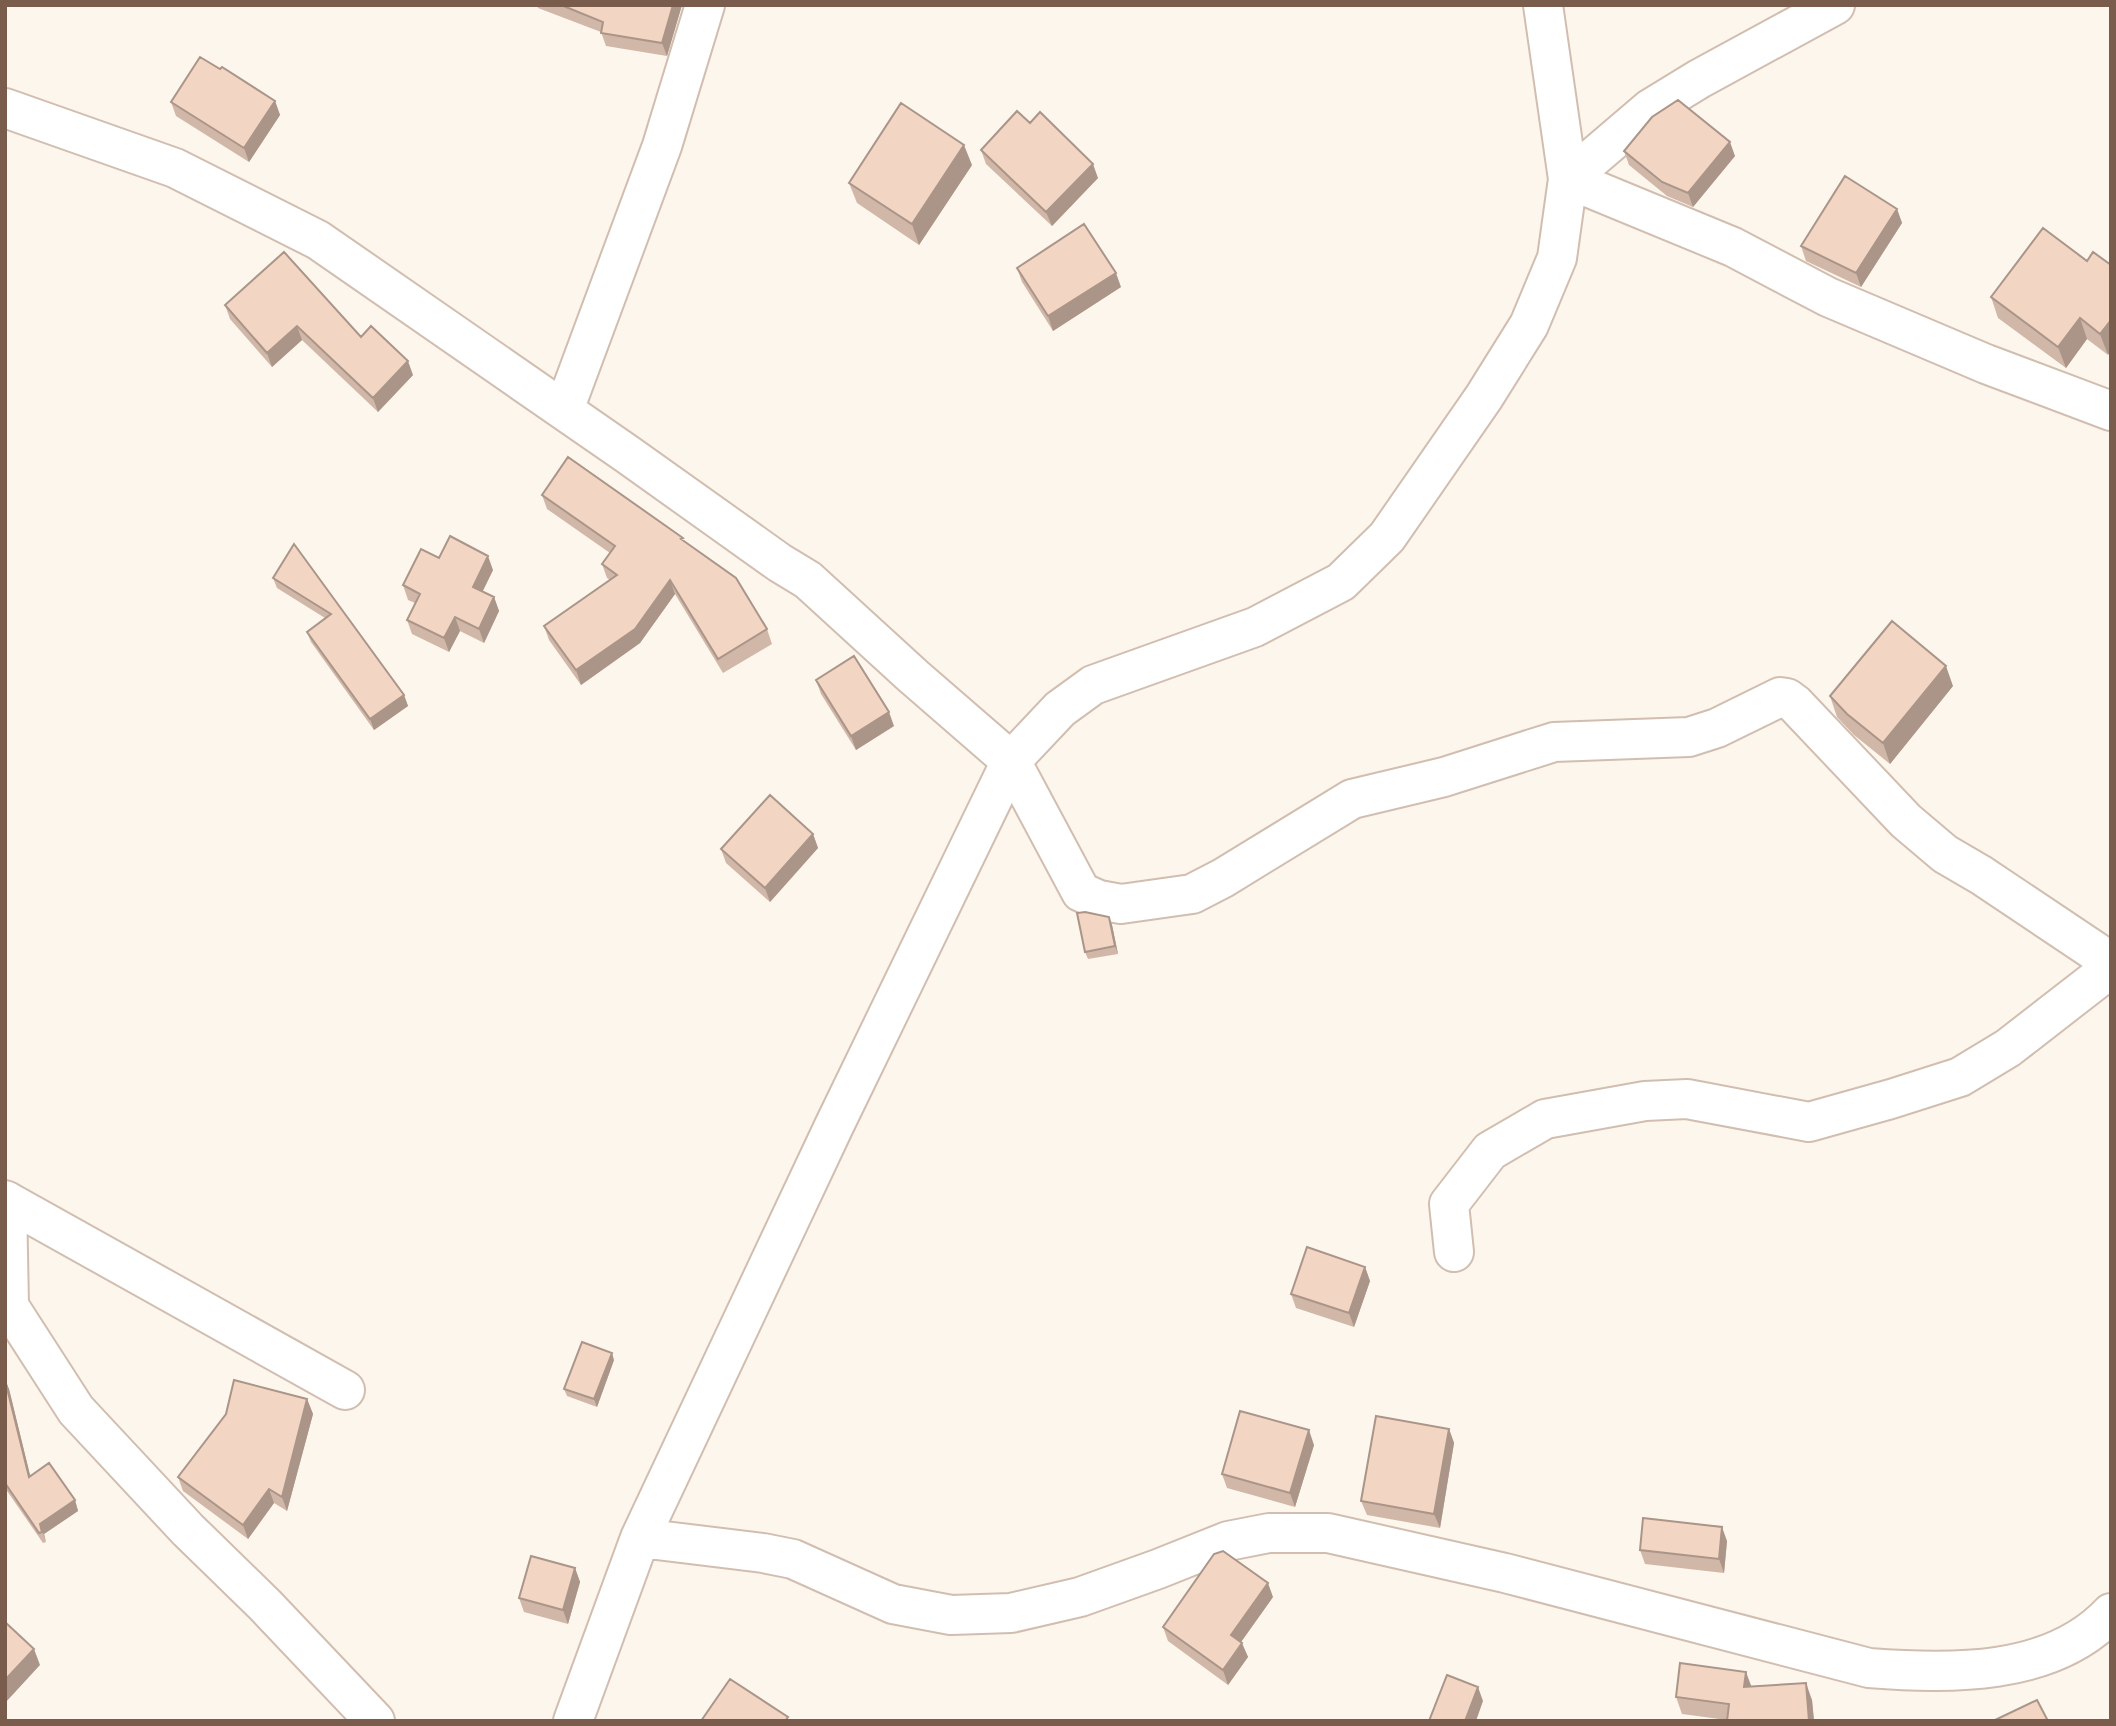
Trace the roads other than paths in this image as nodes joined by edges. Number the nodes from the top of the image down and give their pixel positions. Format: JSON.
{"nodes":[{"id":1,"x":705,"y":5,"type":"edge"},
{"id":2,"x":1543,"y":5,"type":"edge"},
{"id":3,"x":1835,"y":5,"type":"edge"},
{"id":4,"x":5,"y":108,"type":"edge"},
{"id":5,"x":1568,"y":179,"type":"junction"},
{"id":6,"x":564,"y":410,"type":"junction"},
{"id":7,"x":2111,"y":411,"type":"edge"},
{"id":8,"x":1011,"y":761,"type":"junction"},
{"id":9,"x":2111,"y":962,"type":"edge"},
{"id":10,"x":2111,"y":968,"type":"edge"},
{"id":11,"x":6,"y":1200,"type":"edge"},
{"id":12,"x":1454,"y":1252,"type":"dead end"},
{"id":13,"x":7,"y":1307,"type":"edge"},
{"id":14,"x":345,"y":1390,"type":"dead end"},
{"id":15,"x":640,"y":1538,"type":"junction"},
{"id":16,"x":2111,"y":1613,"type":"edge"},
{"id":17,"x":375,"y":1721,"type":"edge"},
{"id":18,"x":573,"y":1721,"type":"edge"}],
"edges":[{"from":1,"to":6,"type":"street"},
{"from":2,"to":5,"type":"street"},
{"from":3,"to":5,"type":"street"},
{"from":4,"to":6,"type":"street"},
{"from":5,"to":7,"type":"street"},
{"from":5,"to":8,"type":"street"},
{"from":6,"to":8,"type":"street"},
{"from":8,"to":9,"type":"street"},
{"from":8,"to":15,"type":"street"},
{"from":10,"to":12,"type":"street"},
{"from":11,"to":13,"type":"street"},
{"from":11,"to":14,"type":"street"},
{"from":13,"to":17,"type":"street"},
{"from":15,"to":16,"type":"street"},
{"from":15,"to":18,"type":"street"}]}
